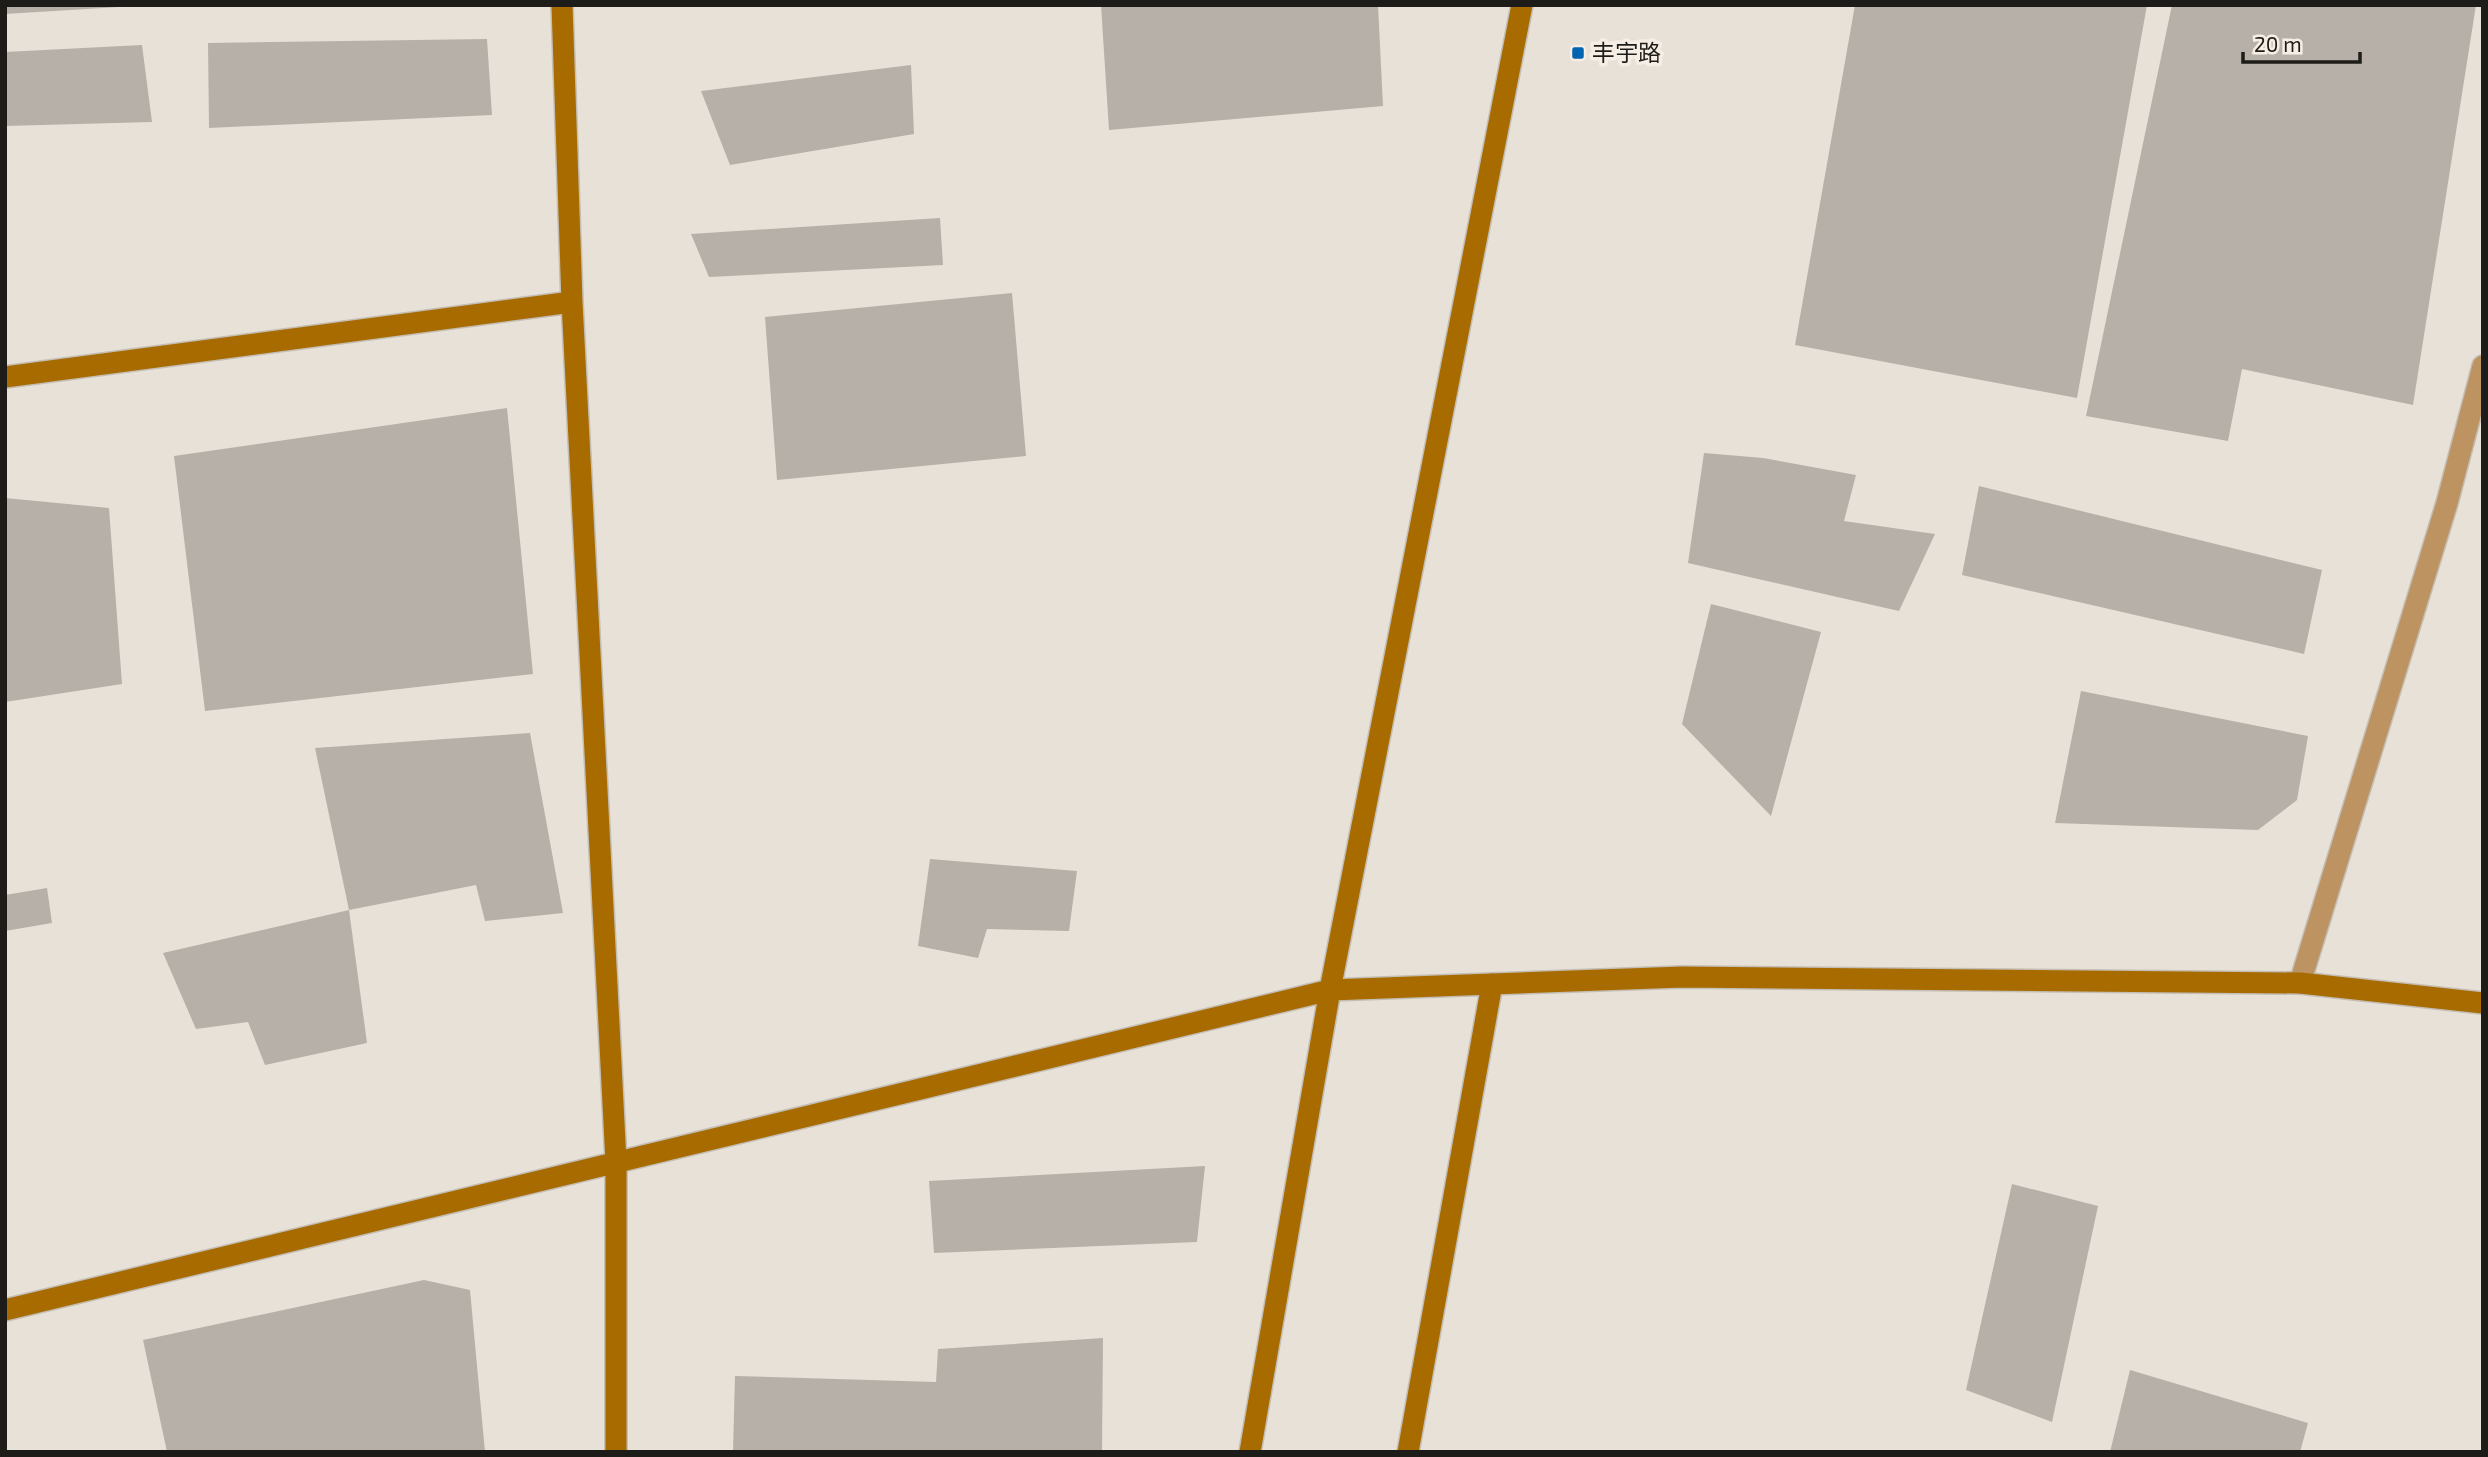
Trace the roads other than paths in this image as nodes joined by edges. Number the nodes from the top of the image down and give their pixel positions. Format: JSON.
{"nodes":[{"id":1,"x":562,"y":5,"type":"edge"},
{"id":2,"x":1522,"y":5,"type":"edge"},
{"id":3,"x":572,"y":302,"type":"junction"},
{"id":4,"x":2483,"y":366,"type":"edge"},
{"id":5,"x":5,"y":377,"type":"edge"},
{"id":6,"x":2300,"y":983,"type":"junction"},
{"id":7,"x":1492,"y":984,"type":"junction"},
{"id":8,"x":1330,"y":990,"type":"junction"},
{"id":9,"x":2483,"y":1003,"type":"edge"},
{"id":10,"x":616,"y":1162,"type":"junction"},
{"id":11,"x":5,"y":1310,"type":"edge"},
{"id":12,"x":616,"y":1452,"type":"edge"},
{"id":13,"x":1250,"y":1452,"type":"edge"},
{"id":14,"x":1408,"y":1452,"type":"edge"}],
"edges":[{"from":1,"to":3,"type":"street"},
{"from":2,"to":8,"type":"street"},
{"from":3,"to":5,"type":"street"},
{"from":3,"to":10,"type":"street"},
{"from":4,"to":6,"type":"street"},
{"from":6,"to":7,"type":"street"},
{"from":6,"to":9,"type":"street"},
{"from":7,"to":8,"type":"street"},
{"from":7,"to":14,"type":"street"},
{"from":8,"to":10,"type":"street"},
{"from":8,"to":13,"type":"street"},
{"from":10,"to":11,"type":"street"},
{"from":10,"to":12,"type":"street"}]}
